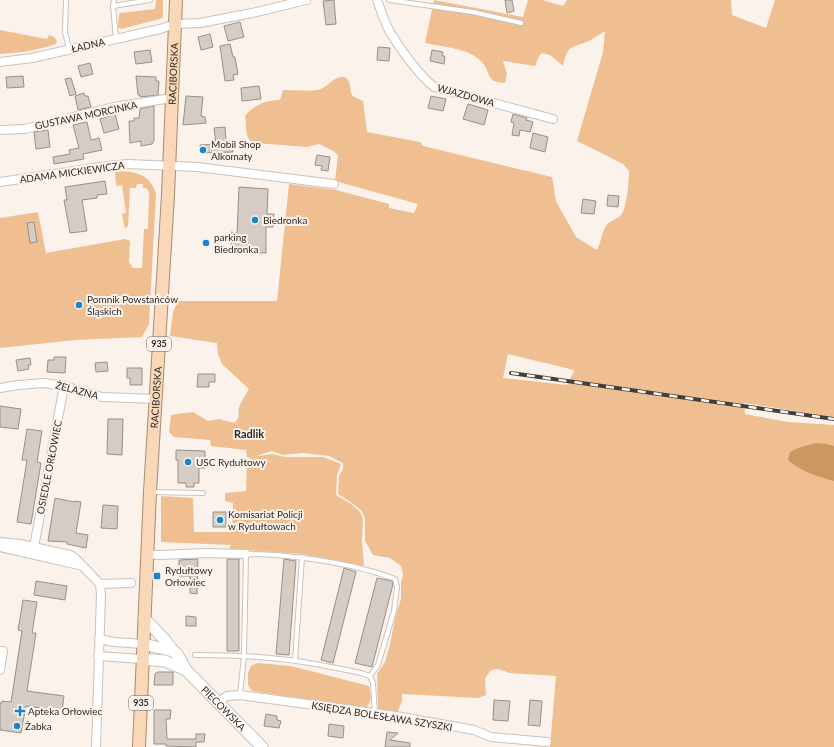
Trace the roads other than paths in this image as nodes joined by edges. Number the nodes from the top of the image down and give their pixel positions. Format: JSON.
{"nodes":[{"id":1,"x":66,"y":0,"type":"edge"},
{"id":2,"x":114,"y":0,"type":"edge"},
{"id":3,"x":150,"y":0,"type":"edge"},
{"id":4,"x":176,"y":0,"type":"edge"},
{"id":5,"x":306,"y":0,"type":"edge"},
{"id":6,"x":377,"y":0,"type":"edge"},
{"id":7,"x":389,"y":0,"type":"edge"},
{"id":8,"x":113,"y":6,"type":"junction"},
{"id":9,"x":521,"y":23,"type":"dead end"},
{"id":10,"x":175,"y":24,"type":"junction"},
{"id":11,"x":116,"y":39,"type":"junction"},
{"id":12,"x":70,"y":50,"type":"junction"},
{"id":13,"x":0,"y":62,"type":"edge"},
{"id":14,"x":172,"y":98,"type":"junction"},
{"id":15,"x":553,"y":119,"type":"dead end"},
{"id":16,"x":0,"y":130,"type":"edge"},
{"id":17,"x":169,"y":167,"type":"junction"},
{"id":18,"x":0,"y":182,"type":"edge"},
{"id":19,"x":334,"y":184,"type":"dead end"},
{"id":20,"x":64,"y":386,"type":"junction"},
{"id":21,"x":0,"y":388,"type":"edge"},
{"id":22,"x":156,"y":399,"type":"junction"},
{"id":23,"x":150,"y":492,"type":"junction"},
{"id":24,"x":203,"y":493,"type":"dead end"},
{"id":25,"x":0,"y":542,"type":"edge"},
{"id":26,"x":0,"y":547,"type":"edge"},
{"id":27,"x":33,"y":550,"type":"junction"},
{"id":28,"x":148,"y":554,"type":"junction"},
{"id":29,"x":246,"y":554,"type":"junction"},
{"id":30,"x":302,"y":557,"type":"junction"},
{"id":31,"x":131,"y":583,"type":"dead end"},
{"id":32,"x":100,"y":584,"type":"junction"},
{"id":33,"x":144,"y":618,"type":"junction"},
{"id":34,"x":99,"y":639,"type":"junction"},
{"id":35,"x":143,"y":644,"type":"junction"},
{"id":36,"x":0,"y":651,"type":"edge"},
{"id":37,"x":173,"y":651,"type":"junction"},
{"id":38,"x":195,"y":655,"type":"dead end"},
{"id":39,"x":98,"y":656,"type":"junction"},
{"id":40,"x":244,"y":656,"type":"junction"},
{"id":41,"x":142,"y":659,"type":"junction"},
{"id":42,"x":295,"y":661,"type":"junction"},
{"id":43,"x":0,"y":670,"type":"edge"},
{"id":44,"x":186,"y":670,"type":"junction"},
{"id":45,"x":370,"y":676,"type":"junction"},
{"id":46,"x":240,"y":695,"type":"junction"},
{"id":47,"x":218,"y":702,"type":"junction"},
{"id":48,"x":375,"y":713,"type":"junction"},
{"id":49,"x":547,"y":742,"type":"dead end"},
{"id":50,"x":96,"y":747,"type":"edge"},
{"id":51,"x":140,"y":747,"type":"edge"},
{"id":52,"x":262,"y":747,"type":"edge"}],
"edges":[{"from":1,"to":12,"type":"lane"},
{"from":2,"to":8,"type":"lane"},
{"from":3,"to":8,"type":"lane"},
{"from":4,"to":10,"type":"main road","name":"RACIBORSKA","number":"935"},
{"from":5,"to":10,"type":"street"},
{"from":6,"to":15,"type":"street","name":"WJAZDOWA"},
{"from":7,"to":9,"type":"lane"},
{"from":8,"to":11,"type":"lane"},
{"from":10,"to":11,"type":"street","name":"ŁADNA"},
{"from":10,"to":14,"type":"main road","name":"RACIBORSKA","number":"935"},
{"from":11,"to":12,"type":"street","name":"ŁADNA"},
{"from":12,"to":13,"type":"street","name":"ŁADNA"},
{"from":14,"to":16,"type":"street","name":"GUSTAWA MORCINKA"},
{"from":14,"to":17,"type":"main road","name":"RACIBORSKA","number":"935"},
{"from":17,"to":18,"type":"street","name":"ADAMA MICKIEWICZA"},
{"from":17,"to":19,"type":"street","name":"ADAMA MICKIEWICZA"},
{"from":17,"to":22,"type":"main road","name":"RACIBORSKA","number":"935"},
{"from":20,"to":21,"type":"street","name":"ŻELAZNA"},
{"from":20,"to":22,"type":"street","name":"ŻELAZNA"},
{"from":20,"to":27,"type":"street","name":"OSIEDLE ORŁOWIEC"},
{"from":22,"to":23,"type":"main road","name":"RACIBORSKA","number":"935"},
{"from":23,"to":24,"type":"lane"},
{"from":23,"to":28,"type":"main road","name":"RACIBORSKA","number":"935"},
{"from":25,"to":27,"type":"street"},
{"from":26,"to":27,"type":"street"},
{"from":27,"to":32,"type":"street"},
{"from":28,"to":29,"type":"street"},
{"from":28,"to":33,"type":"main road","name":"RACIBORSKA","number":"935"},
{"from":29,"to":30,"type":"lane"},
{"from":29,"to":40,"type":"lane"},
{"from":30,"to":42,"type":"lane"},
{"from":30,"to":45,"type":"lane"},
{"from":31,"to":32,"type":"street"},
{"from":32,"to":34,"type":"street"},
{"from":33,"to":35,"type":"main road","name":"RACIBORSKA","number":"935"},
{"from":33,"to":37,"type":"street","name":"PIECOWSKA"},
{"from":34,"to":35,"type":"street"},
{"from":34,"to":39,"type":"street"},
{"from":35,"to":37,"type":"street"},
{"from":35,"to":41,"type":"main road","name":"RACIBORSKA","number":"935"},
{"from":36,"to":43,"type":"street"},
{"from":37,"to":44,"type":"street","name":"PIECOWSKA"},
{"from":38,"to":40,"type":"lane"},
{"from":39,"to":41,"type":"street"},
{"from":39,"to":50,"type":"street"},
{"from":40,"to":42,"type":"lane"},
{"from":40,"to":46,"type":"lane"},
{"from":41,"to":44,"type":"street","name":"PIECOWSKA"},
{"from":41,"to":51,"type":"main road","name":"RACIBORSKA","number":"935"},
{"from":42,"to":45,"type":"lane"},
{"from":44,"to":47,"type":"street","name":"PIECOWSKA"},
{"from":45,"to":48,"type":"lane"},
{"from":46,"to":47,"type":"street","name":"KSIĘDZA BOLESŁAWA SZYSZKI"},
{"from":46,"to":48,"type":"street","name":"KSIĘDZA BOLESŁAWA SZYSZKI"},
{"from":47,"to":52,"type":"street","name":"PIECOWSKA"},
{"from":48,"to":49,"type":"street","name":"KSIĘDZA BOLESŁAWA SZYSZKI"}]}
